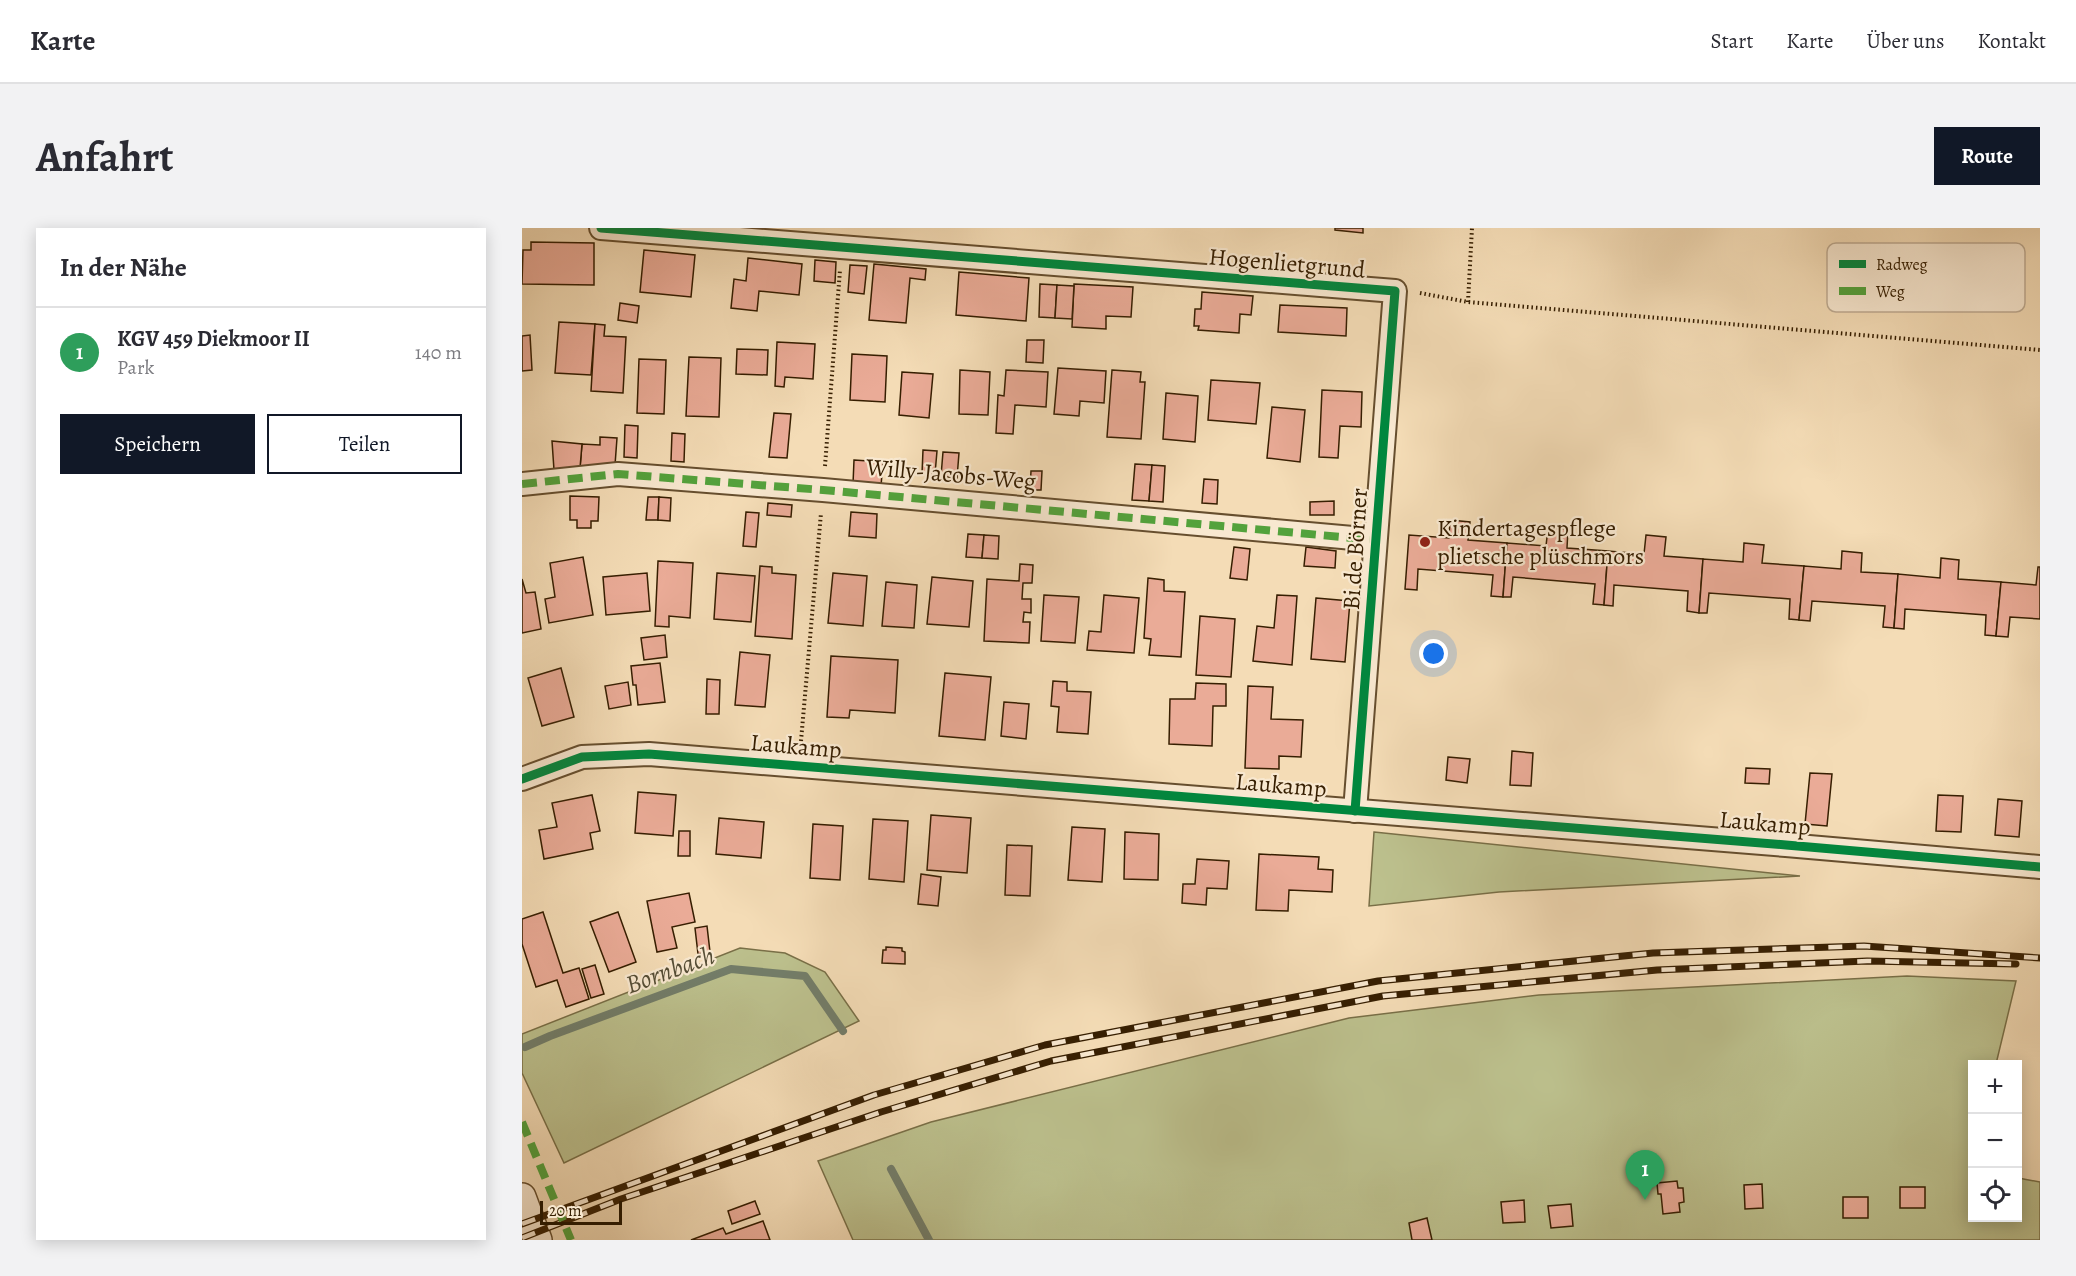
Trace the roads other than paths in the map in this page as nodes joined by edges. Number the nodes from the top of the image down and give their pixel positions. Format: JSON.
{"nodes":[{"id":1,"x":601,"y":228,"type":"edge"},
{"id":2,"x":1395,"y":291,"type":"joint"},
{"id":3,"x":522,"y":484,"type":"edge"},
{"id":4,"x":1375,"y":540,"type":"junction"},
{"id":5,"x":522,"y":779,"type":"edge"},
{"id":6,"x":1355,"y":811,"type":"junction"},
{"id":7,"x":2040,"y":867,"type":"edge"},
{"id":8,"x":523,"y":1200,"type":"edge"},
{"id":9,"x":538,"y":1240,"type":"edge"}],
"edges":[{"from":1,"to":2,"type":"street","name":"Hogenlietgrund"},
{"from":2,"to":4,"type":"street","name":"Bi de Börner"},
{"from":3,"to":4,"type":"street","name":"Willy-Jacobs-Weg"},
{"from":4,"to":6,"type":"street","name":"Bi de Börner"},
{"from":5,"to":6,"type":"street","name":"Laukamp"},
{"from":6,"to":7,"type":"street","name":"Laukamp"},
{"from":8,"to":9,"type":"street"}]}
